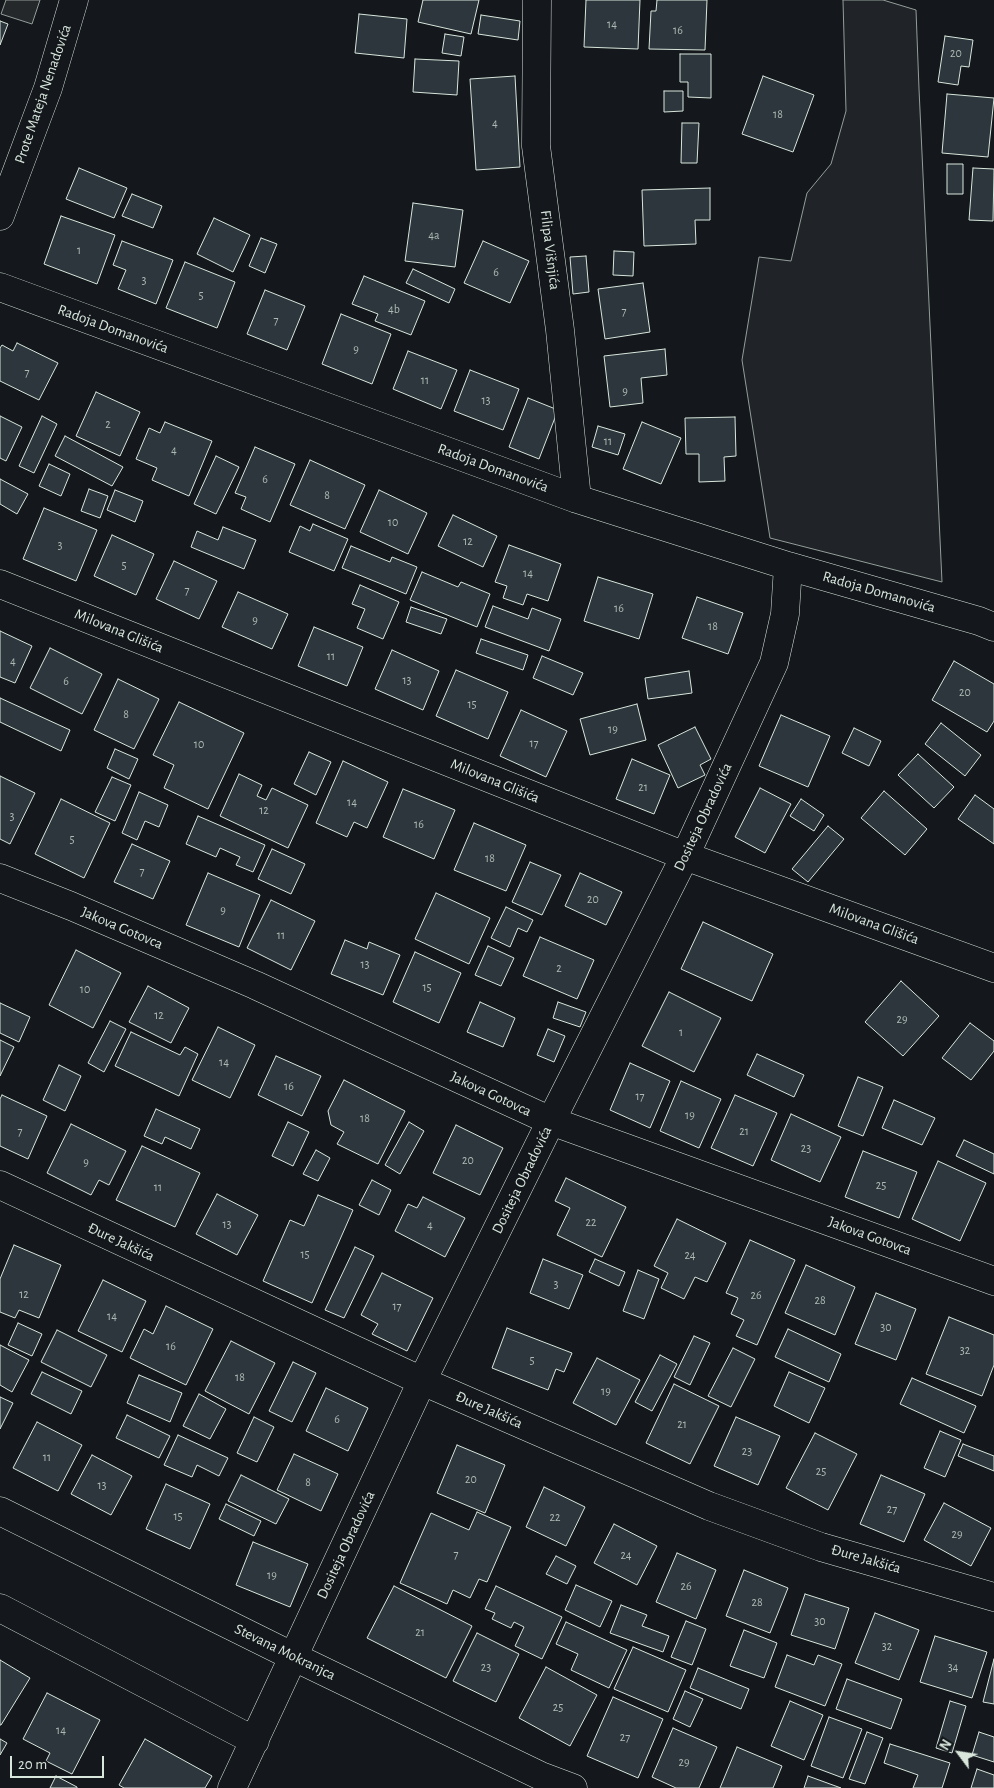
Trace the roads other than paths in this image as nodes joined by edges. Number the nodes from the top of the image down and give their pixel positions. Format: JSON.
{"nodes":[{"id":1,"x":74,"y":0,"type":"edge"},
{"id":2,"x":537,"y":0,"type":"edge"},
{"id":3,"x":0,"y":216,"type":"edge"},
{"id":4,"x":0,"y":287,"type":"edge"},
{"id":5,"x":577,"y":499,"type":"junction"},
{"id":6,"x":788,"y":566,"type":"junction"},
{"id":7,"x":0,"y":584,"type":"edge"},
{"id":8,"x":994,"y":627,"type":"edge"},
{"id":9,"x":685,"y":856,"type":"junction"},
{"id":10,"x":0,"y":878,"type":"edge"},
{"id":11,"x":994,"y":968,"type":"edge"},
{"id":12,"x":551,"y":1121,"type":"junction"},
{"id":13,"x":0,"y":1185,"type":"edge"},
{"id":14,"x":994,"y":1281,"type":"edge"},
{"id":15,"x":422,"y":1381,"type":"junction"},
{"id":16,"x":0,"y":1511,"type":"edge"},
{"id":17,"x":994,"y":1597,"type":"edge"},
{"id":18,"x":0,"y":1608,"type":"edge"},
{"id":19,"x":294,"y":1657,"type":"junction"},
{"id":20,"x":255,"y":1741,"type":"junction"},
{"id":21,"x":232,"y":1788,"type":"edge"},
{"id":22,"x":572,"y":1788,"type":"edge"}],
"edges":[{"from":1,"to":3,"type":"street","name":"Prote Mateja Nenadovića"},
{"from":2,"to":5,"type":"street","name":"Filipa Višnjića"},
{"from":4,"to":5,"type":"street","name":"Radoja Domanovića"},
{"from":5,"to":6,"type":"street","name":"Radoja Domanovića"},
{"from":6,"to":8,"type":"street","name":"Radoja Domanovića"},
{"from":6,"to":9,"type":"street","name":"Dositeja Obradovića"},
{"from":7,"to":9,"type":"street","name":"Milovana Glišića"},
{"from":9,"to":11,"type":"street","name":"Milovana Glišića"},
{"from":9,"to":12,"type":"street","name":"Dositeja Obradovića"},
{"from":10,"to":12,"type":"street","name":"Jakova Gotovca"},
{"from":12,"to":14,"type":"street","name":"Jakova Gotovca"},
{"from":12,"to":15,"type":"street","name":"Dositeja Obradovića"},
{"from":13,"to":15,"type":"street","name":"Đure Jakšića"},
{"from":15,"to":17,"type":"street","name":"Đure Jakšića"},
{"from":15,"to":19,"type":"street","name":"Dositeja Obradovića"},
{"from":16,"to":19,"type":"street","name":"Stevana Mokranjca"},
{"from":18,"to":20,"type":"street"},
{"from":19,"to":20,"type":"street","name":"Dositeja Obradovića"},
{"from":19,"to":22,"type":"street","name":"Stevana Mokranjca"},
{"from":20,"to":21,"type":"street","name":"Dositeja Obradovića"}]}
